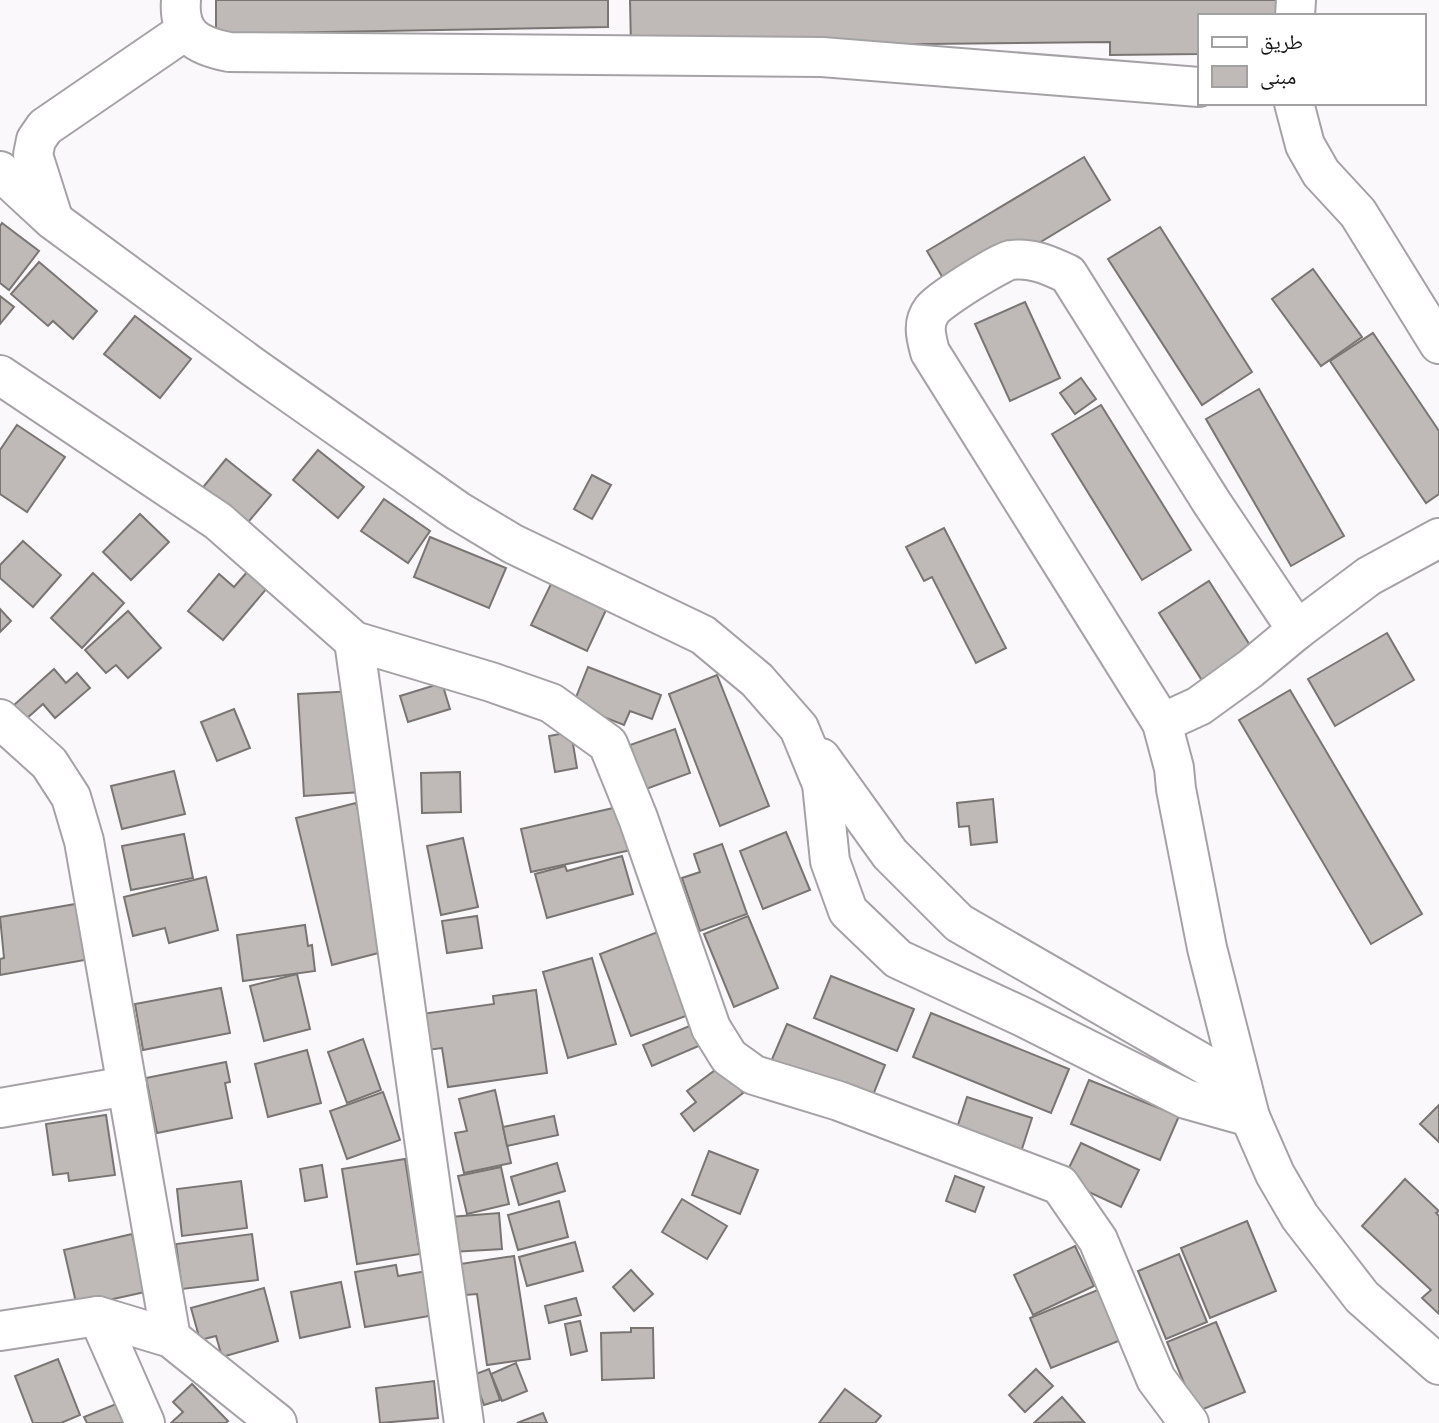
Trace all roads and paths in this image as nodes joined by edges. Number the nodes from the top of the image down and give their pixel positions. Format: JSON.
{"nodes":[{"id":1,"x":183,"y":15,"type":"edge"},
{"id":2,"x":1198,"y":87,"type":"edge"},
{"id":3,"x":1295,"y":105,"type":"edge"},
{"id":4,"x":0,"y":171,"type":"edge"},
{"id":5,"x":53,"y":220,"type":"junction"},
{"id":6,"x":1439,"y":344,"type":"edge"},
{"id":7,"x":0,"y":375,"type":"edge"},
{"id":8,"x":1439,"y":538,"type":"edge"},
{"id":9,"x":1297,"y":629,"type":"junction"},
{"id":10,"x":354,"y":641,"type":"junction"},
{"id":11,"x":0,"y":719,"type":"edge"},
{"id":12,"x":1162,"y":723,"type":"junction"},
{"id":13,"x":799,"y":728,"type":"junction"},
{"id":14,"x":127,"y":1086,"type":"junction"},
{"id":15,"x":1246,"y":1102,"type":"junction"},
{"id":16,"x":0,"y":1108,"type":"edge"},
{"id":17,"x":98,"y":1316,"type":"junction"},
{"id":18,"x":0,"y":1331,"type":"edge"},
{"id":19,"x":171,"y":1338,"type":"junction"},
{"id":20,"x":1439,"y":1365,"type":"edge"},
{"id":21,"x":145,"y":1423,"type":"edge"},
{"id":22,"x":276,"y":1423,"type":"edge"},
{"id":23,"x":464,"y":1423,"type":"edge"},
{"id":24,"x":1189,"y":1423,"type":"edge"}],
"edges":[{"from":1,"to":2,"type":"street"},
{"from":1,"to":5,"type":"street"},
{"from":3,"to":6,"type":"street"},
{"from":4,"to":5,"type":"street"},
{"from":5,"to":13,"type":"street"},
{"from":7,"to":10,"type":"street"},
{"from":8,"to":9,"type":"street"},
{"from":9,"to":12,"type":"street"},
{"from":9,"to":12,"type":"street"},
{"from":10,"to":23,"type":"street"},
{"from":10,"to":24,"type":"street"},
{"from":11,"to":14,"type":"street"},
{"from":12,"to":15,"type":"street"},
{"from":13,"to":15,"type":"street"},
{"from":13,"to":15,"type":"street"},
{"from":14,"to":16,"type":"street"},
{"from":14,"to":19,"type":"street"},
{"from":15,"to":20,"type":"street"},
{"from":17,"to":18,"type":"street"},
{"from":17,"to":19,"type":"street"},
{"from":17,"to":21,"type":"street"},
{"from":19,"to":22,"type":"street"}]}
